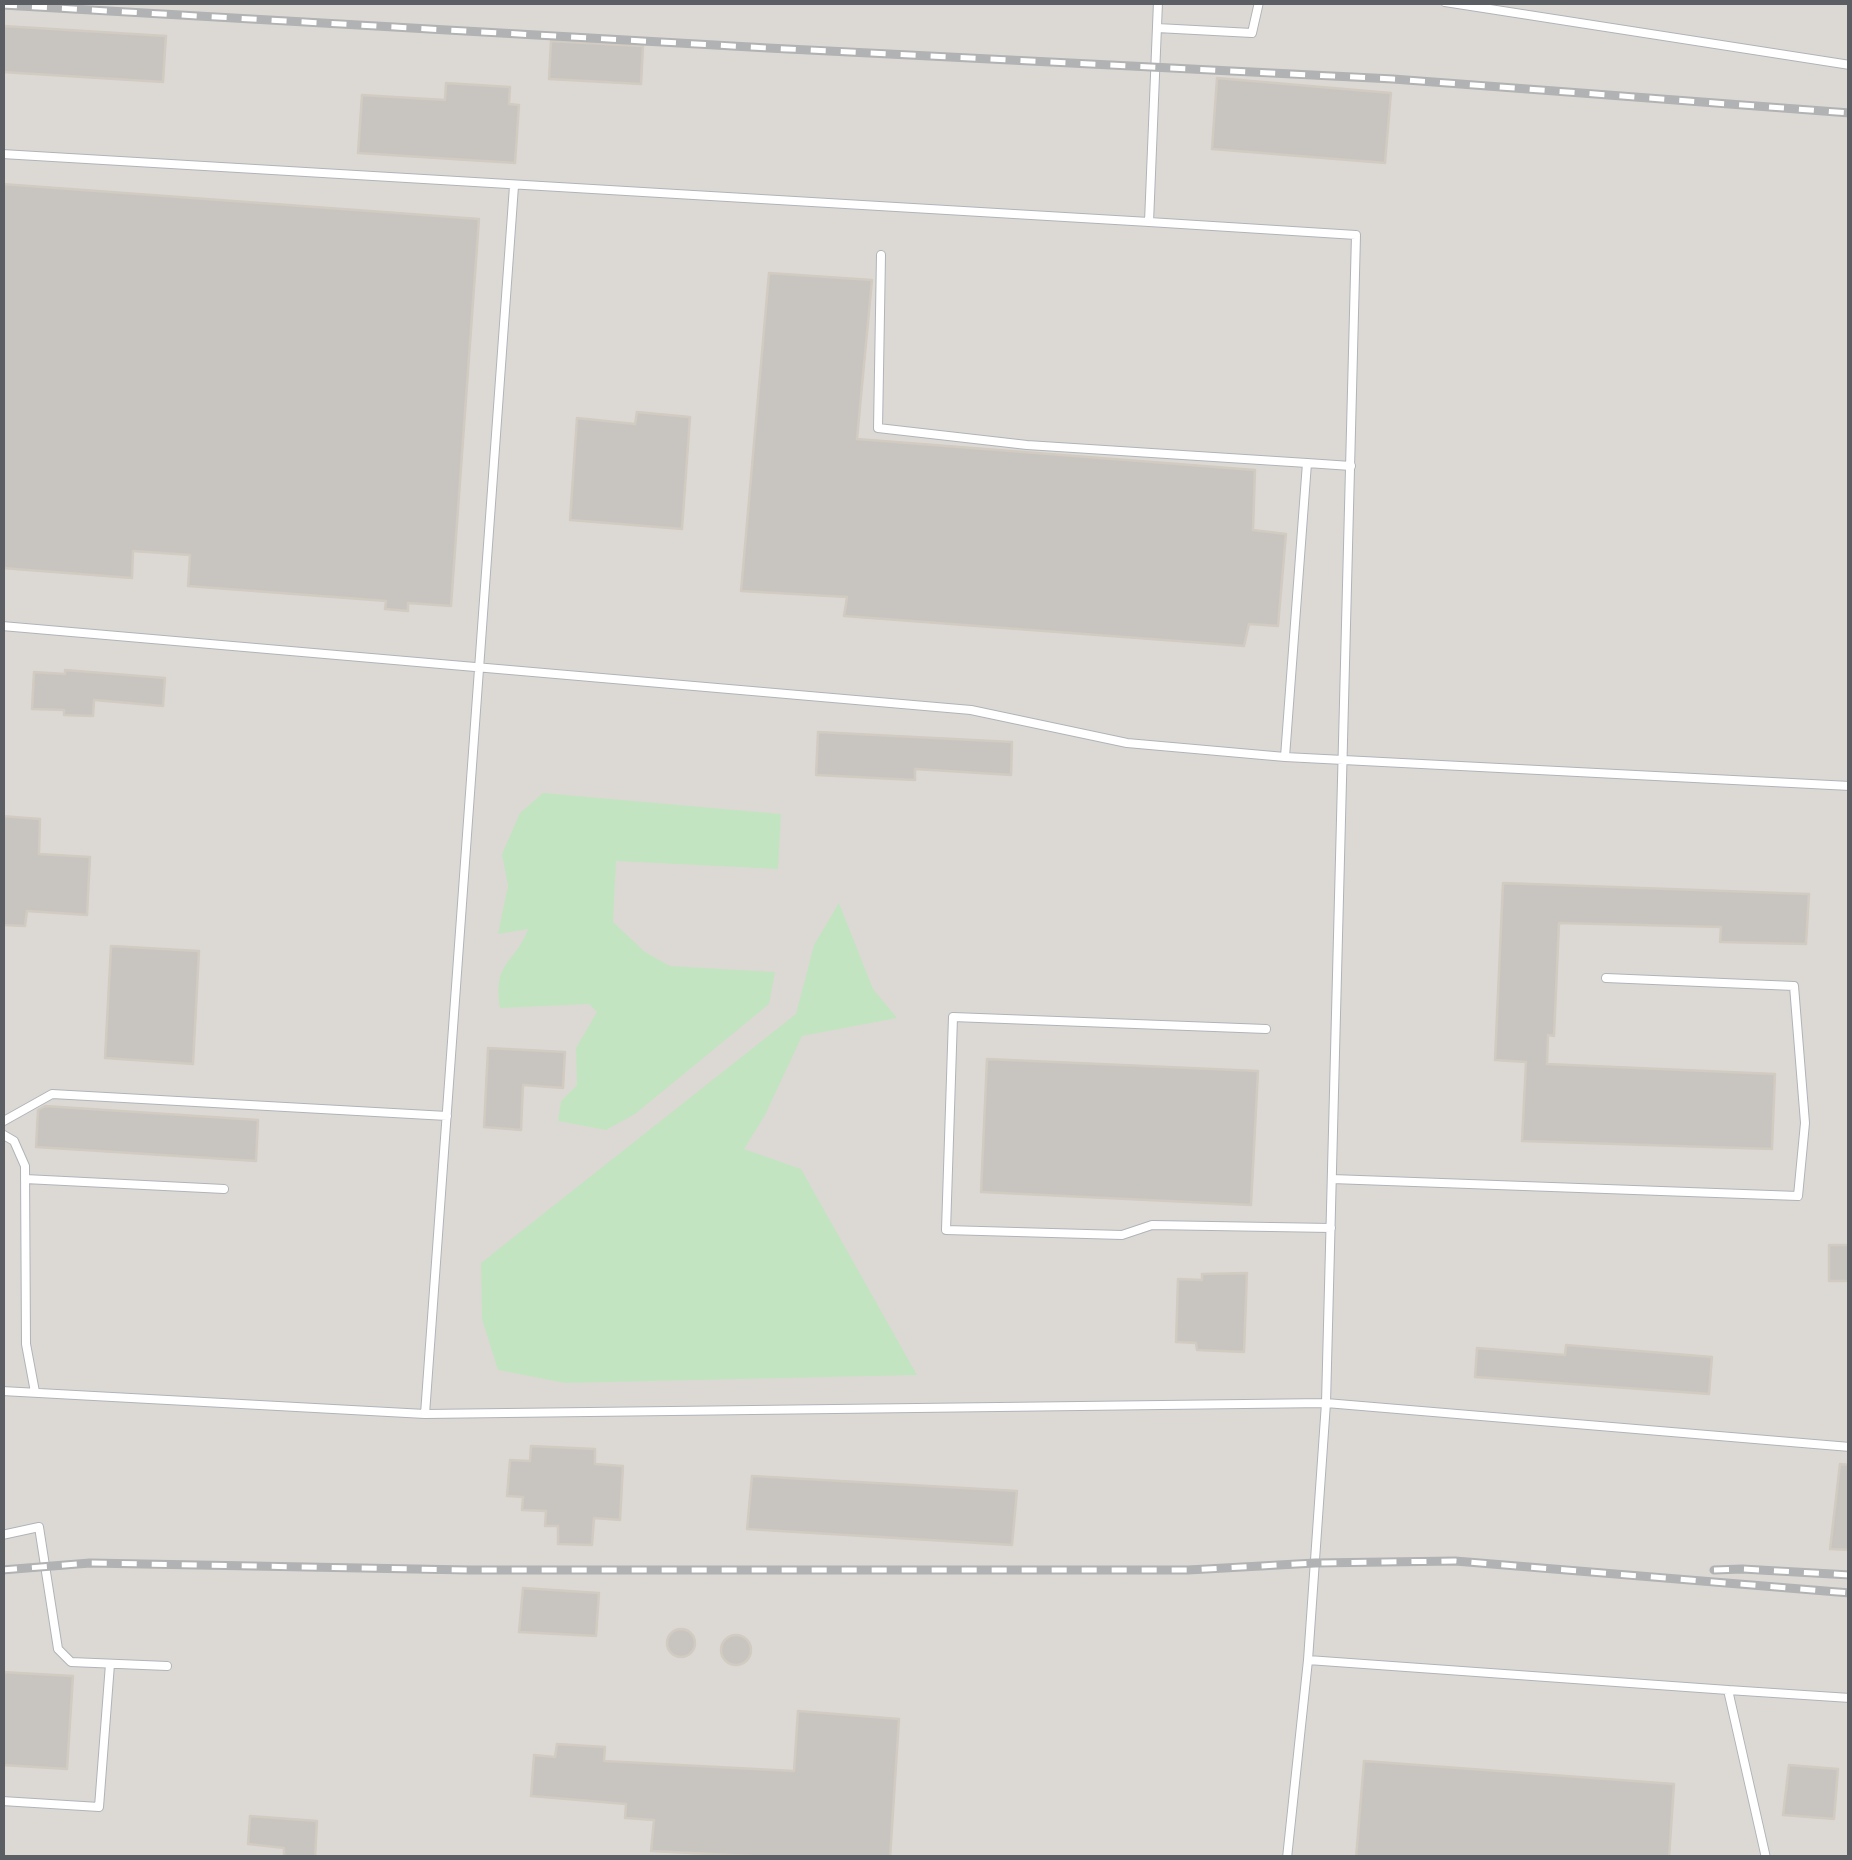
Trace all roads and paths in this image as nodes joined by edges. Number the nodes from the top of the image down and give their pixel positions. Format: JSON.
{"nodes":[{"id":1,"x":1158,"y":2,"type":"edge"},
{"id":2,"x":1258,"y":2,"type":"edge"},
{"id":3,"x":1445,"y":2,"type":"edge"},
{"id":4,"x":1157,"y":28,"type":"junction"},
{"id":5,"x":1850,"y":64,"type":"edge"},
{"id":6,"x":2,"y":154,"type":"edge"},
{"id":7,"x":514,"y":186,"type":"junction"},
{"id":8,"x":1148,"y":222,"type":"junction"},
{"id":9,"x":880,"y":255,"type":"dead end"},
{"id":10,"x":1307,"y":463,"type":"junction"},
{"id":11,"x":1351,"y":466,"type":"junction"},
{"id":12,"x":2,"y":626,"type":"edge"},
{"id":13,"x":479,"y":666,"type":"junction"},
{"id":14,"x":1285,"y":756,"type":"junction"},
{"id":15,"x":1345,"y":759,"type":"junction"},
{"id":16,"x":1850,"y":786,"type":"edge"},
{"id":17,"x":1606,"y":978,"type":"dead end"},
{"id":18,"x":1266,"y":1029,"type":"dead end"},
{"id":19,"x":447,"y":1116,"type":"junction"},
{"id":20,"x":2,"y":1122,"type":"edge"},
{"id":21,"x":2,"y":1134,"type":"edge"},
{"id":22,"x":1332,"y":1178,"type":"junction"},
{"id":23,"x":25,"y":1179,"type":"junction"},
{"id":24,"x":224,"y":1190,"type":"dead end"},
{"id":25,"x":1331,"y":1228,"type":"junction"},
{"id":26,"x":2,"y":1390,"type":"edge"},
{"id":27,"x":35,"y":1392,"type":"junction"},
{"id":28,"x":1326,"y":1403,"type":"junction"},
{"id":29,"x":425,"y":1414,"type":"junction"},
{"id":30,"x":1850,"y":1447,"type":"edge"},
{"id":31,"x":2,"y":1534,"type":"edge"},
{"id":32,"x":1308,"y":1660,"type":"junction"},
{"id":33,"x":110,"y":1664,"type":"junction"},
{"id":34,"x":167,"y":1666,"type":"dead end"},
{"id":35,"x":1728,"y":1690,"type":"junction"},
{"id":36,"x":1850,"y":1698,"type":"edge"},
{"id":37,"x":2,"y":1801,"type":"edge"},
{"id":38,"x":1287,"y":1858,"type":"edge"},
{"id":39,"x":1766,"y":1858,"type":"edge"}],
"edges":[{"from":1,"to":4,"type":"lane"},
{"from":2,"to":4,"type":"lane"},
{"from":3,"to":5,"type":"lane"},
{"from":4,"to":8,"type":"lane"},
{"from":6,"to":7,"type":"lane"},
{"from":7,"to":8,"type":"lane"},
{"from":7,"to":13,"type":"lane"},
{"from":8,"to":11,"type":"lane"},
{"from":9,"to":10,"type":"lane"},
{"from":10,"to":11,"type":"lane"},
{"from":10,"to":14,"type":"lane"},
{"from":11,"to":15,"type":"lane"},
{"from":12,"to":13,"type":"lane"},
{"from":13,"to":14,"type":"lane"},
{"from":13,"to":19,"type":"lane"},
{"from":14,"to":15,"type":"lane"},
{"from":15,"to":16,"type":"lane"},
{"from":15,"to":22,"type":"lane"},
{"from":17,"to":22,"type":"lane"},
{"from":18,"to":25,"type":"lane"},
{"from":19,"to":20,"type":"lane"},
{"from":19,"to":29,"type":"lane"},
{"from":21,"to":23,"type":"lane"},
{"from":22,"to":25,"type":"lane"},
{"from":23,"to":24,"type":"lane"},
{"from":23,"to":27,"type":"lane"},
{"from":25,"to":28,"type":"lane"},
{"from":26,"to":27,"type":"lane"},
{"from":27,"to":29,"type":"lane"},
{"from":28,"to":29,"type":"lane"},
{"from":28,"to":30,"type":"lane"},
{"from":28,"to":32,"type":"lane"},
{"from":31,"to":33,"type":"lane"},
{"from":32,"to":35,"type":"lane"},
{"from":32,"to":38,"type":"lane"},
{"from":33,"to":34,"type":"lane"},
{"from":33,"to":37,"type":"lane"},
{"from":35,"to":36,"type":"lane"},
{"from":35,"to":39,"type":"lane"}]}
